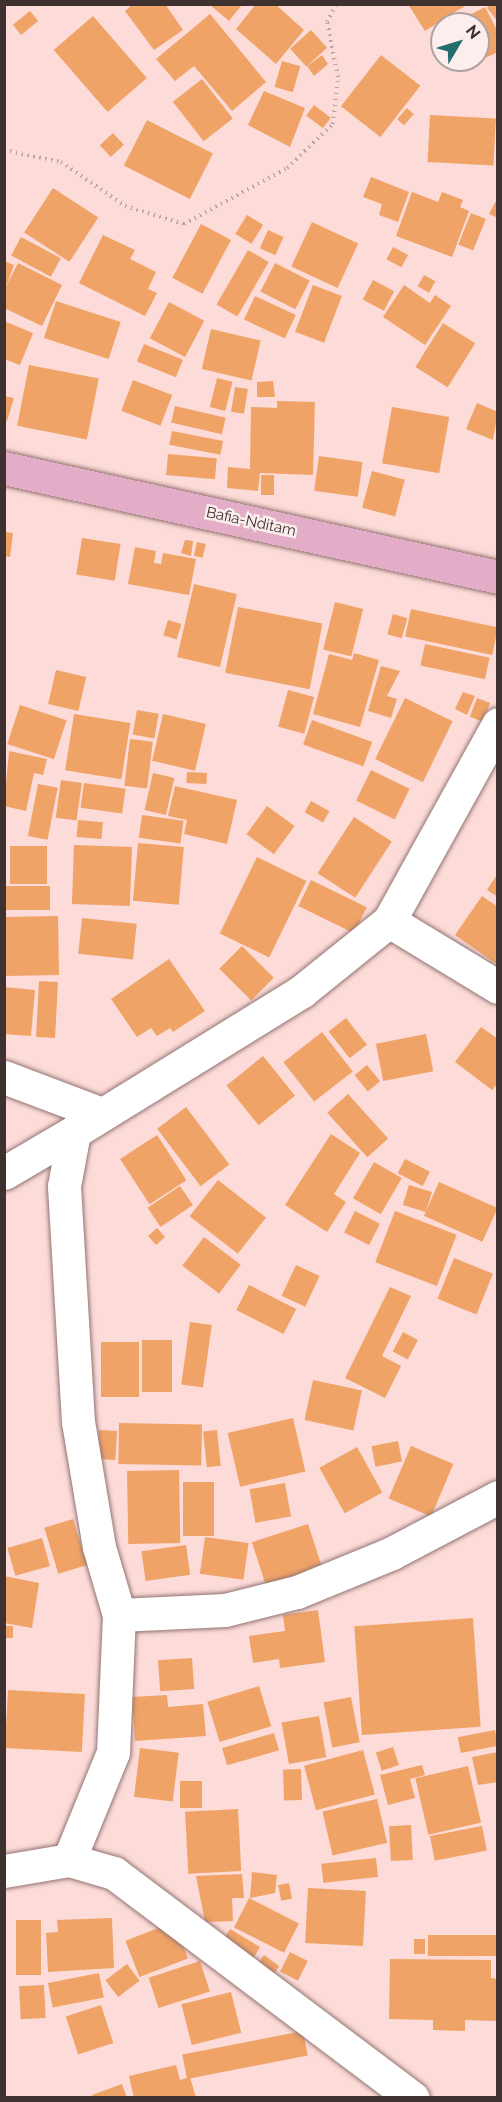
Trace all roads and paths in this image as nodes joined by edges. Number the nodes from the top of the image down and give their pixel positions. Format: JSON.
{"nodes":[{"id":1,"x":336,"y":4,"type":"edge"},
{"id":2,"x":4,"y":150,"type":"edge"},
{"id":3,"x":4,"y":468,"type":"edge"},
{"id":4,"x":498,"y":577,"type":"edge"},
{"id":5,"x":498,"y":724,"type":"edge"},
{"id":6,"x":389,"y":921,"type":"junction"},
{"id":7,"x":498,"y":987,"type":"edge"},
{"id":8,"x":4,"y":1077,"type":"edge"},
{"id":9,"x":102,"y":1114,"type":"junction"},
{"id":10,"x":74,"y":1132,"type":"junction"},
{"id":11,"x":4,"y":1173,"type":"edge"},
{"id":12,"x":498,"y":1497,"type":"edge"},
{"id":13,"x":119,"y":1615,"type":"junction"},
{"id":14,"x":69,"y":1860,"type":"junction"},
{"id":15,"x":4,"y":1870,"type":"edge"},
{"id":16,"x":413,"y":2097,"type":"edge"}],
"edges":[{"from":1,"to":2,"type":"path"},
{"from":3,"to":4,"type":"main road","name":"Bafia-Nditam"},
{"from":5,"to":6,"type":"street"},
{"from":6,"to":7,"type":"street"},
{"from":6,"to":9,"type":"street"},
{"from":8,"to":9,"type":"street"},
{"from":9,"to":10,"type":"street"},
{"from":10,"to":11,"type":"street"},
{"from":10,"to":13,"type":"street"},
{"from":12,"to":13,"type":"street"},
{"from":13,"to":14,"type":"street"},
{"from":14,"to":15,"type":"street"},
{"from":14,"to":16,"type":"street"}]}
